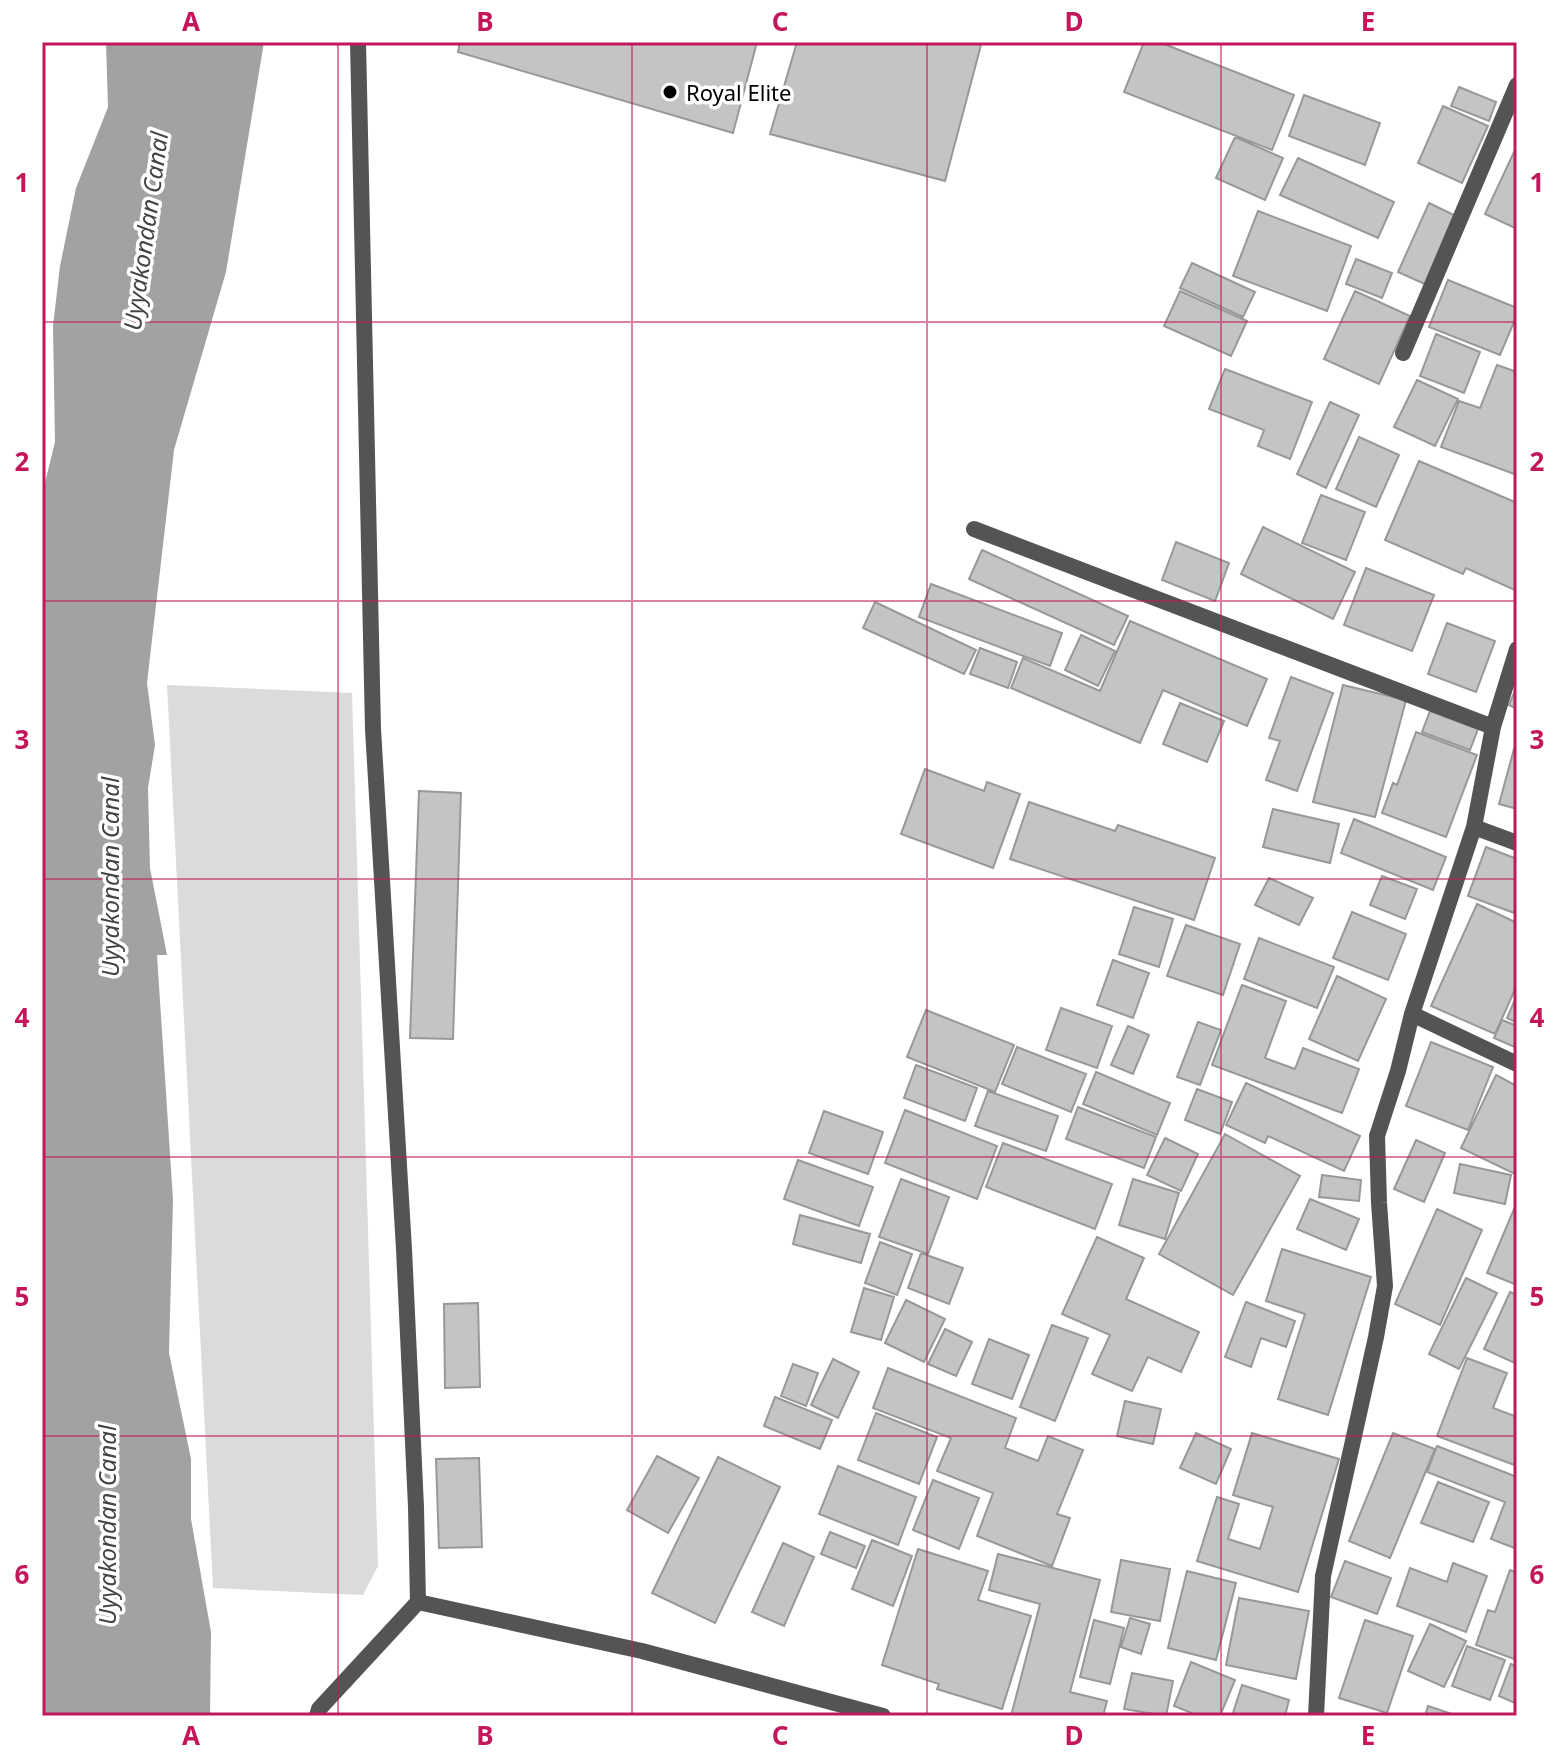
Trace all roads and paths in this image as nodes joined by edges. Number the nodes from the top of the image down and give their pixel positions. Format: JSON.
{"nodes":[{"id":1,"x":358,"y":42,"type":"edge"},
{"id":2,"x":1517,"y":85,"type":"edge"},
{"id":3,"x":1403,"y":353,"type":"dead end"},
{"id":4,"x":974,"y":529,"type":"dead end"},
{"id":5,"x":1517,"y":649,"type":"edge"},
{"id":6,"x":1493,"y":727,"type":"junction"},
{"id":7,"x":1474,"y":827,"type":"junction"},
{"id":8,"x":1517,"y":843,"type":"edge"},
{"id":9,"x":1412,"y":1014,"type":"junction"},
{"id":10,"x":1517,"y":1064,"type":"edge"},
{"id":11,"x":418,"y":1602,"type":"junction"},
{"id":12,"x":317,"y":1716,"type":"edge"},
{"id":13,"x":883,"y":1716,"type":"edge"},
{"id":14,"x":1316,"y":1716,"type":"edge"}],
"edges":[{"from":1,"to":11,"type":"street"},
{"from":2,"to":3,"type":"street"},
{"from":4,"to":6,"type":"street"},
{"from":5,"to":6,"type":"street"},
{"from":6,"to":7,"type":"street"},
{"from":7,"to":8,"type":"street"},
{"from":7,"to":9,"type":"street"},
{"from":9,"to":10,"type":"street"},
{"from":9,"to":14,"type":"street"},
{"from":11,"to":12,"type":"street"},
{"from":11,"to":13,"type":"street"}]}
